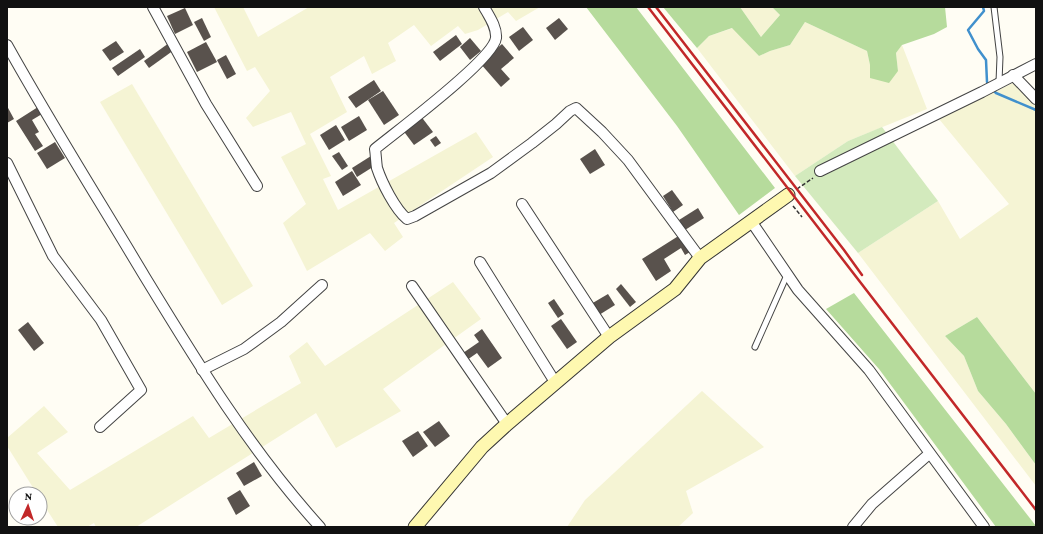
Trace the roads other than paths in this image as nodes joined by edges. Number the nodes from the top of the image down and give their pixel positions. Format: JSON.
{"nodes":[{"id":1,"x":153,"y":7,"type":"edge"},
{"id":2,"x":484,"y":7,"type":"edge"},
{"id":3,"x":994,"y":7,"type":"edge"},
{"id":4,"x":7,"y":45,"type":"edge"},
{"id":5,"x":1036,"y":64,"type":"edge"},
{"id":6,"x":1013,"y":76,"type":"junction"},
{"id":7,"x":999,"y":82,"type":"junction"},
{"id":8,"x":1036,"y":99,"type":"edge"},
{"id":9,"x":7,"y":163,"type":"edge"},
{"id":10,"x":820,"y":171,"type":"road end"},
{"id":11,"x":257,"y":186,"type":"dead end"},
{"id":12,"x":788,"y":195,"type":"dead end"},
{"id":13,"x":522,"y":204,"type":"dead end"},
{"id":14,"x":751,"y":222,"type":"junction"},
{"id":15,"x":700,"y":258,"type":"junction"},
{"id":16,"x":480,"y":262,"type":"dead end"},
{"id":17,"x":788,"y":274,"type":"junction"},
{"id":18,"x":322,"y":285,"type":"dead end"},
{"id":19,"x":412,"y":286,"type":"dead end"},
{"id":20,"x":609,"y":337,"type":"junction"},
{"id":21,"x":755,"y":347,"type":"dead end"},
{"id":22,"x":202,"y":370,"type":"junction"},
{"id":23,"x":555,"y":382,"type":"junction"},
{"id":24,"x":507,"y":424,"type":"junction"},
{"id":25,"x":100,"y":427,"type":"dead end"},
{"id":26,"x":929,"y":454,"type":"junction"},
{"id":27,"x":320,"y":527,"type":"edge"},
{"id":28,"x":415,"y":527,"type":"edge"},
{"id":29,"x":853,"y":527,"type":"edge"},
{"id":30,"x":984,"y":527,"type":"edge"}],
"edges":[{"from":1,"to":11,"type":"street"},
{"from":2,"to":15,"type":"street"},
{"from":3,"to":7,"type":"lane"},
{"from":4,"to":22,"type":"street"},
{"from":5,"to":6,"type":"street"},
{"from":6,"to":7,"type":"street"},
{"from":6,"to":8,"type":"street"},
{"from":7,"to":10,"type":"street"},
{"from":9,"to":25,"type":"street"},
{"from":12,"to":14,"type":"street"},
{"from":13,"to":20,"type":"street"},
{"from":14,"to":15,"type":"street"},
{"from":14,"to":17,"type":"street"},
{"from":15,"to":20,"type":"street"},
{"from":16,"to":23,"type":"street"},
{"from":17,"to":21,"type":"lane"},
{"from":17,"to":26,"type":"street"},
{"from":18,"to":22,"type":"street"},
{"from":19,"to":24,"type":"street"},
{"from":20,"to":23,"type":"street"},
{"from":22,"to":27,"type":"street"},
{"from":23,"to":24,"type":"street"},
{"from":24,"to":28,"type":"street"},
{"from":26,"to":29,"type":"street"},
{"from":26,"to":30,"type":"street"}]}
